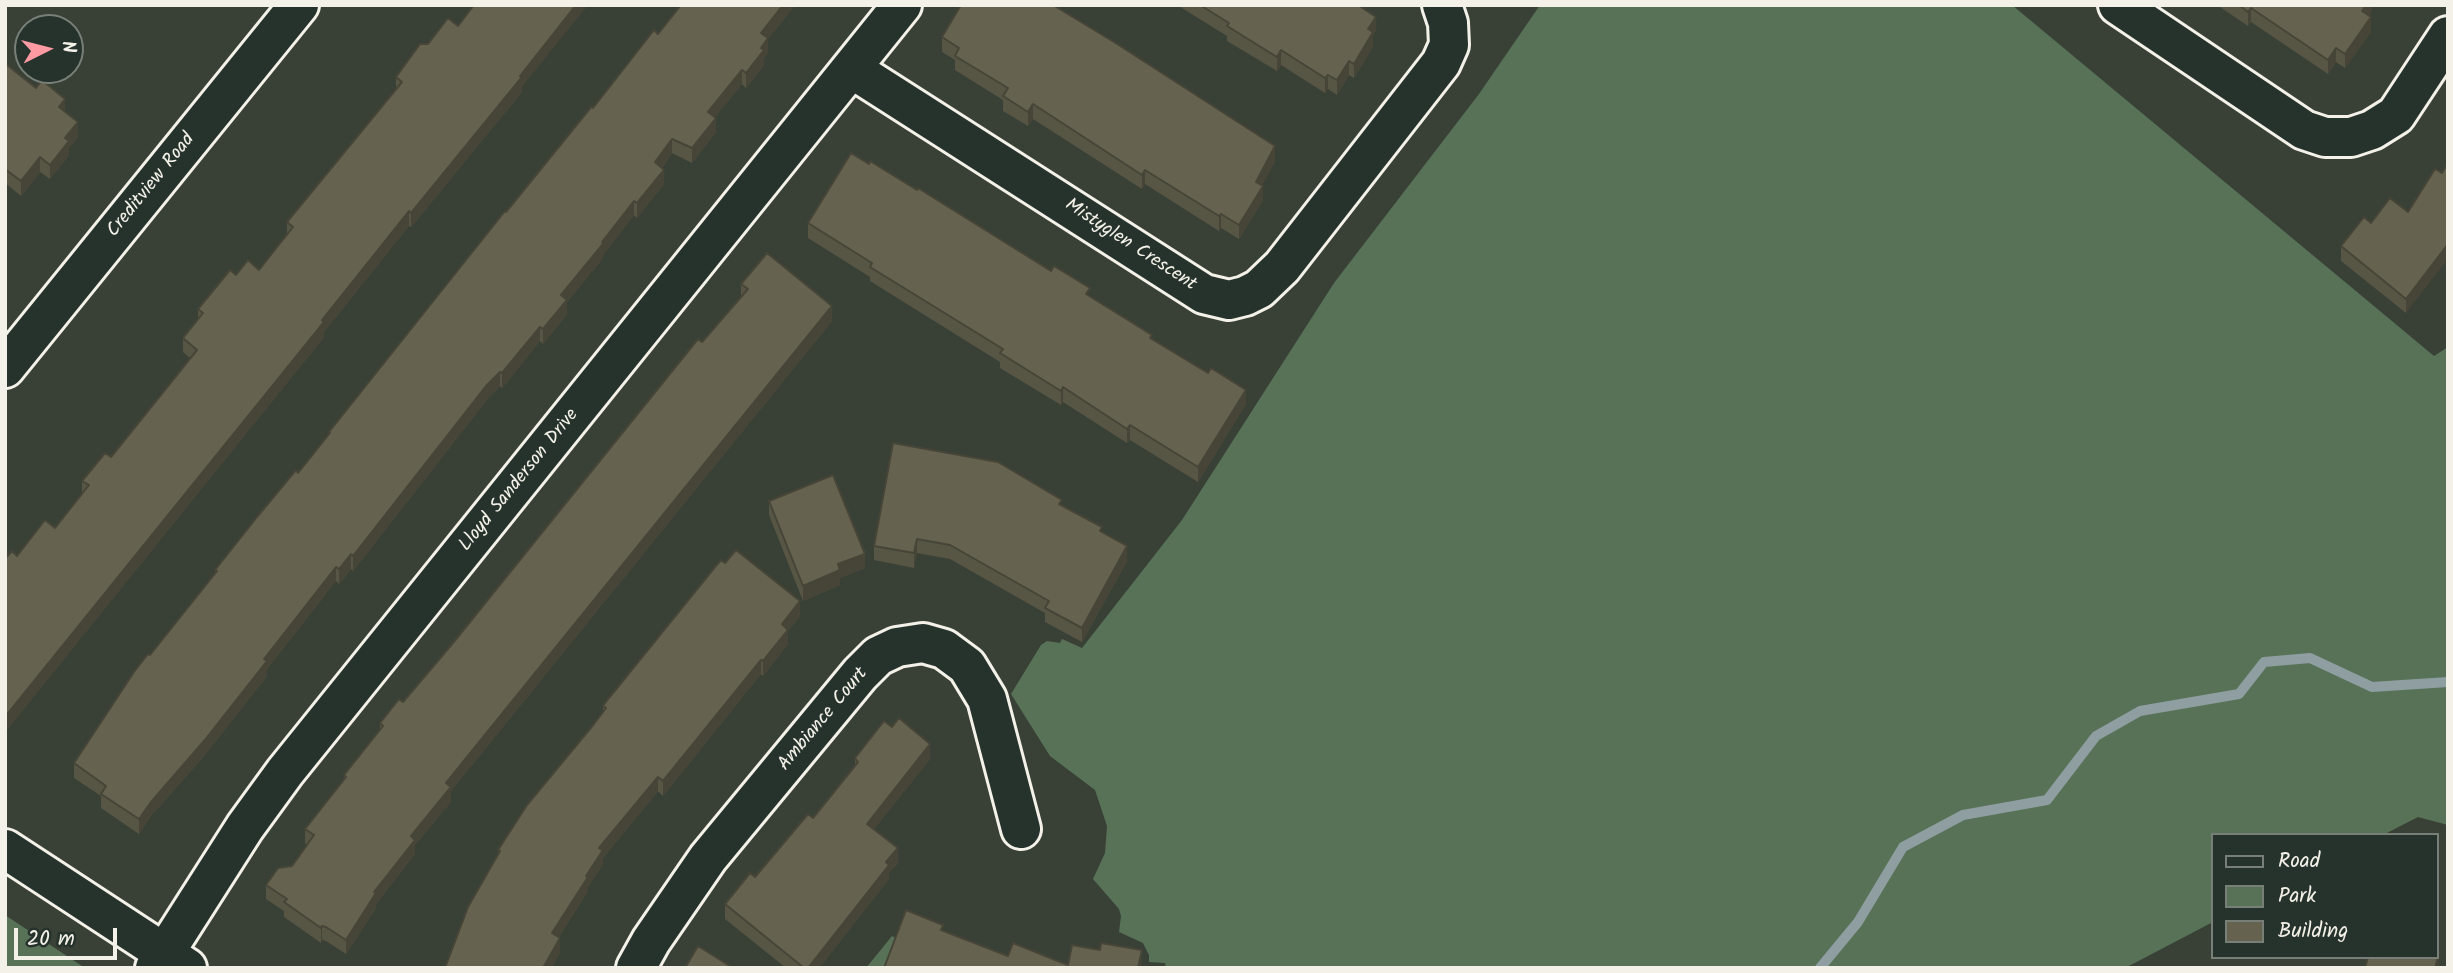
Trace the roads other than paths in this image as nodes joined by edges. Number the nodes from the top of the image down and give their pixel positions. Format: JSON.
{"nodes":[{"id":1,"x":299,"y":5,"type":"edge"},
{"id":2,"x":902,"y":5,"type":"edge"},
{"id":3,"x":1442,"y":5,"type":"edge"},
{"id":4,"x":2118,"y":5,"type":"edge"},
{"id":5,"x":2448,"y":36,"type":"edge"},
{"id":6,"x":852,"y":69,"type":"junction"},
{"id":7,"x":5,"y":368,"type":"edge"},
{"id":8,"x":1021,"y":829,"type":"dead end"},
{"id":9,"x":5,"y":849,"type":"edge"},
{"id":10,"x":169,"y":963,"type":"edge"},
{"id":11,"x":636,"y":968,"type":"edge"}],
"edges":[{"from":1,"to":7,"type":"street","name":"Creditview Road"},
{"from":2,"to":6,"type":"street","name":"Lloyd Sanderson Drive"},
{"from":3,"to":6,"type":"street","name":"Mistyglen Crescent"},
{"from":4,"to":5,"type":"street"},
{"from":6,"to":10,"type":"street","name":"Lloyd Sanderson Drive"},
{"from":8,"to":11,"type":"street","name":"Ambiance Court"},
{"from":9,"to":10,"type":"street"}]}
